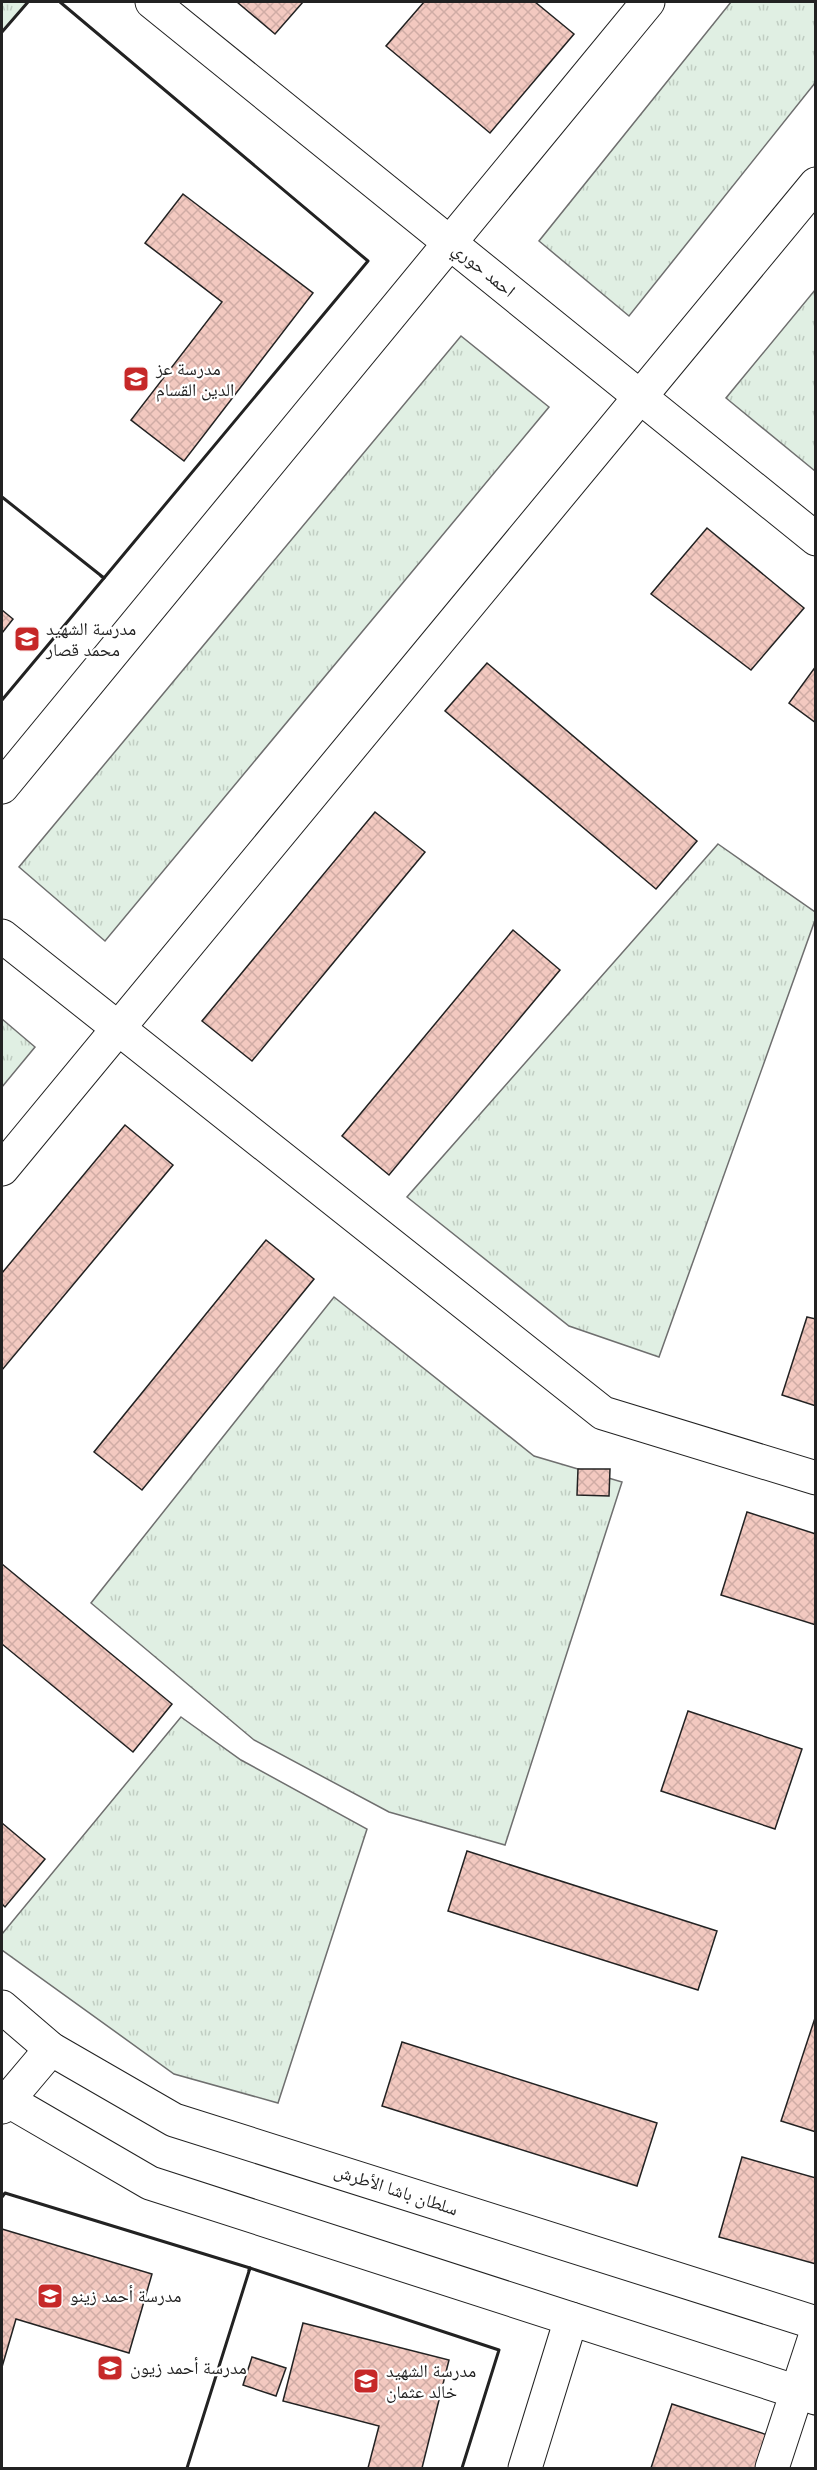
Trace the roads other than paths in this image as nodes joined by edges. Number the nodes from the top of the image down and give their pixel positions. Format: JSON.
{"nodes":[{"id":1,"x":152,"y":2,"type":"edge"},
{"id":2,"x":648,"y":2,"type":"edge"},
{"id":3,"x":816,"y":184,"type":"edge"},
{"id":4,"x":450,"y":242,"type":"junction"},
{"id":5,"x":640,"y":396,"type":"junction"},
{"id":6,"x":816,"y":539,"type":"edge"},
{"id":7,"x":2,"y":787,"type":"edge"},
{"id":8,"x":2,"y":936,"type":"edge"},
{"id":9,"x":118,"y":1029,"type":"junction"},
{"id":10,"x":2,"y":1169,"type":"edge"},
{"id":11,"x":816,"y":1478,"type":"edge"},
{"id":12,"x":2,"y":2007,"type":"edge"},
{"id":13,"x":51,"y":2049,"type":"junction"},
{"id":14,"x":3,"y":2101,"type":"edge"},
{"id":15,"x":571,"y":2319,"type":"junction"},
{"id":16,"x":816,"y":2323,"type":"edge"},
{"id":17,"x":816,"y":2334,"type":"edge"},
{"id":18,"x":806,"y":2395,"type":"edge"},
{"id":19,"x":525,"y":2469,"type":"edge"},
{"id":20,"x":772,"y":2469,"type":"edge"}],
"edges":[{"from":1,"to":4,"type":"street","name":"احمد حوري"},
{"from":2,"to":4,"type":"street"},
{"from":3,"to":5,"type":"street"},
{"from":4,"to":5,"type":"street","name":"احمد حوري"},
{"from":4,"to":7,"type":"street"},
{"from":5,"to":6,"type":"street","name":"احمد حوري"},
{"from":5,"to":9,"type":"street"},
{"from":8,"to":9,"type":"street"},
{"from":9,"to":10,"type":"street"},
{"from":9,"to":11,"type":"street"},
{"from":12,"to":13,"type":"street","name":"سلطان باشا الأطرش"},
{"from":13,"to":14,"type":"street"},
{"from":13,"to":16,"type":"street","name":"سلطان باشا الأطرش"},
{"from":14,"to":15,"type":"street"},
{"from":15,"to":18,"type":"street"},
{"from":15,"to":19,"type":"street"},
{"from":17,"to":18,"type":"street"},
{"from":18,"to":20,"type":"street"}]}
